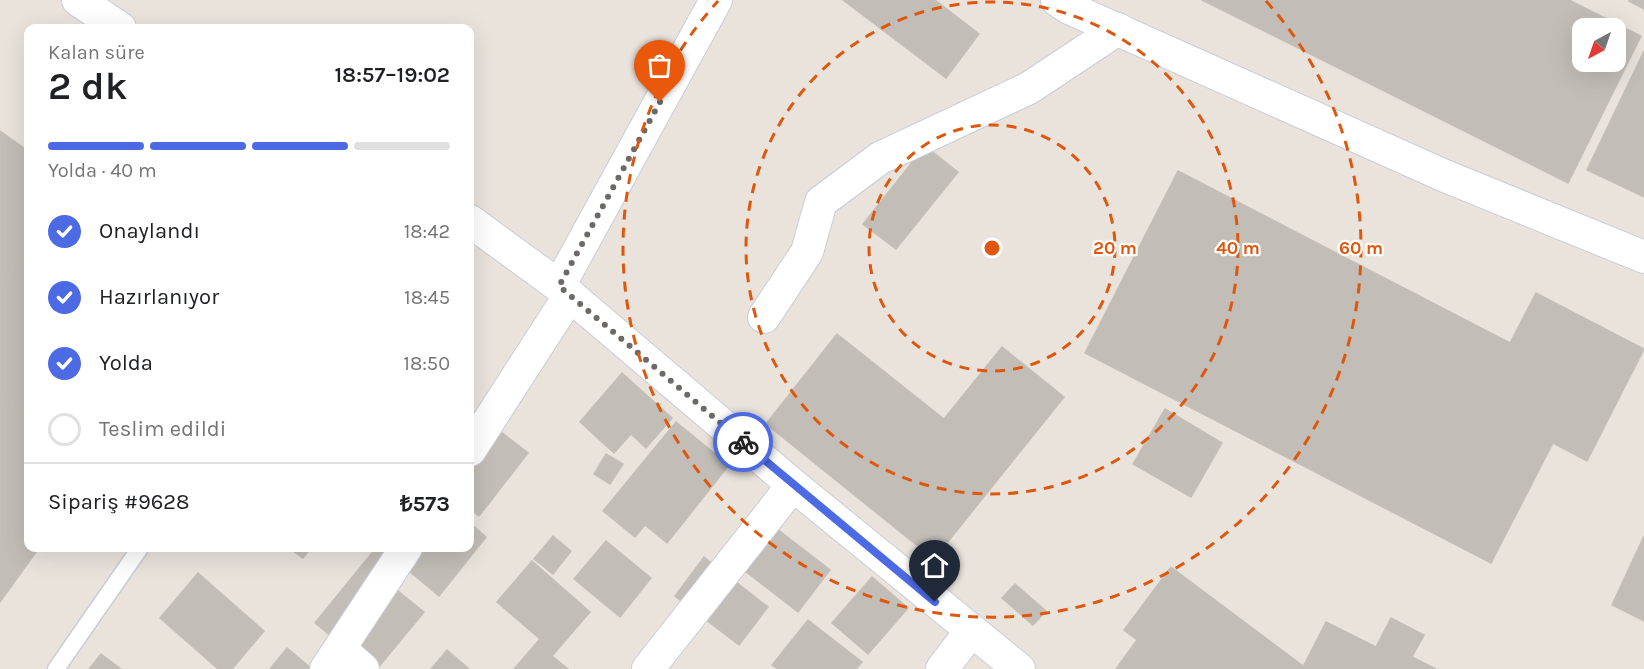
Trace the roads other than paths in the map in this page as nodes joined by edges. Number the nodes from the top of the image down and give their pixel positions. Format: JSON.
{"nodes":[{"id":1,"x":78,"y":0,"type":"edge"},
{"id":2,"x":716,"y":0,"type":"edge"},
{"id":3,"x":1057,"y":0,"type":"edge"},
{"id":4,"x":114,"y":24,"type":"edge"},
{"id":5,"x":1118,"y":29,"type":"junction"},
{"id":6,"x":474,"y":224,"type":"edge"},
{"id":7,"x":1644,"y":257,"type":"edge"},
{"id":8,"x":565,"y":291,"type":"junction"},
{"id":9,"x":764,"y":317,"type":"dead end"},
{"id":10,"x":474,"y":443,"type":"edge"},
{"id":11,"x":793,"y":485,"type":"junction"},
{"id":12,"x":137,"y":552,"type":"edge"},
{"id":13,"x":404,"y":552,"type":"edge"},
{"id":14,"x":970,"y":631,"type":"junction"},
{"id":15,"x":343,"y":662,"type":"edge"},
{"id":16,"x":56,"y":669,"type":"edge"},
{"id":17,"x":648,"y":669,"type":"edge"},
{"id":18,"x":942,"y":669,"type":"edge"},
{"id":19,"x":1019,"y":669,"type":"edge"}],
"edges":[{"from":1,"to":4,"type":"street"},
{"from":2,"to":8,"type":"street"},
{"from":3,"to":5,"type":"street"},
{"from":5,"to":7,"type":"street"},
{"from":5,"to":9,"type":"street"},
{"from":6,"to":8,"type":"street"},
{"from":8,"to":10,"type":"street"},
{"from":8,"to":11,"type":"street"},
{"from":11,"to":14,"type":"street"},
{"from":11,"to":17,"type":"street"},
{"from":12,"to":16,"type":"lane"},
{"from":13,"to":15,"type":"street"},
{"from":14,"to":18,"type":"street"},
{"from":14,"to":19,"type":"street"}]}
